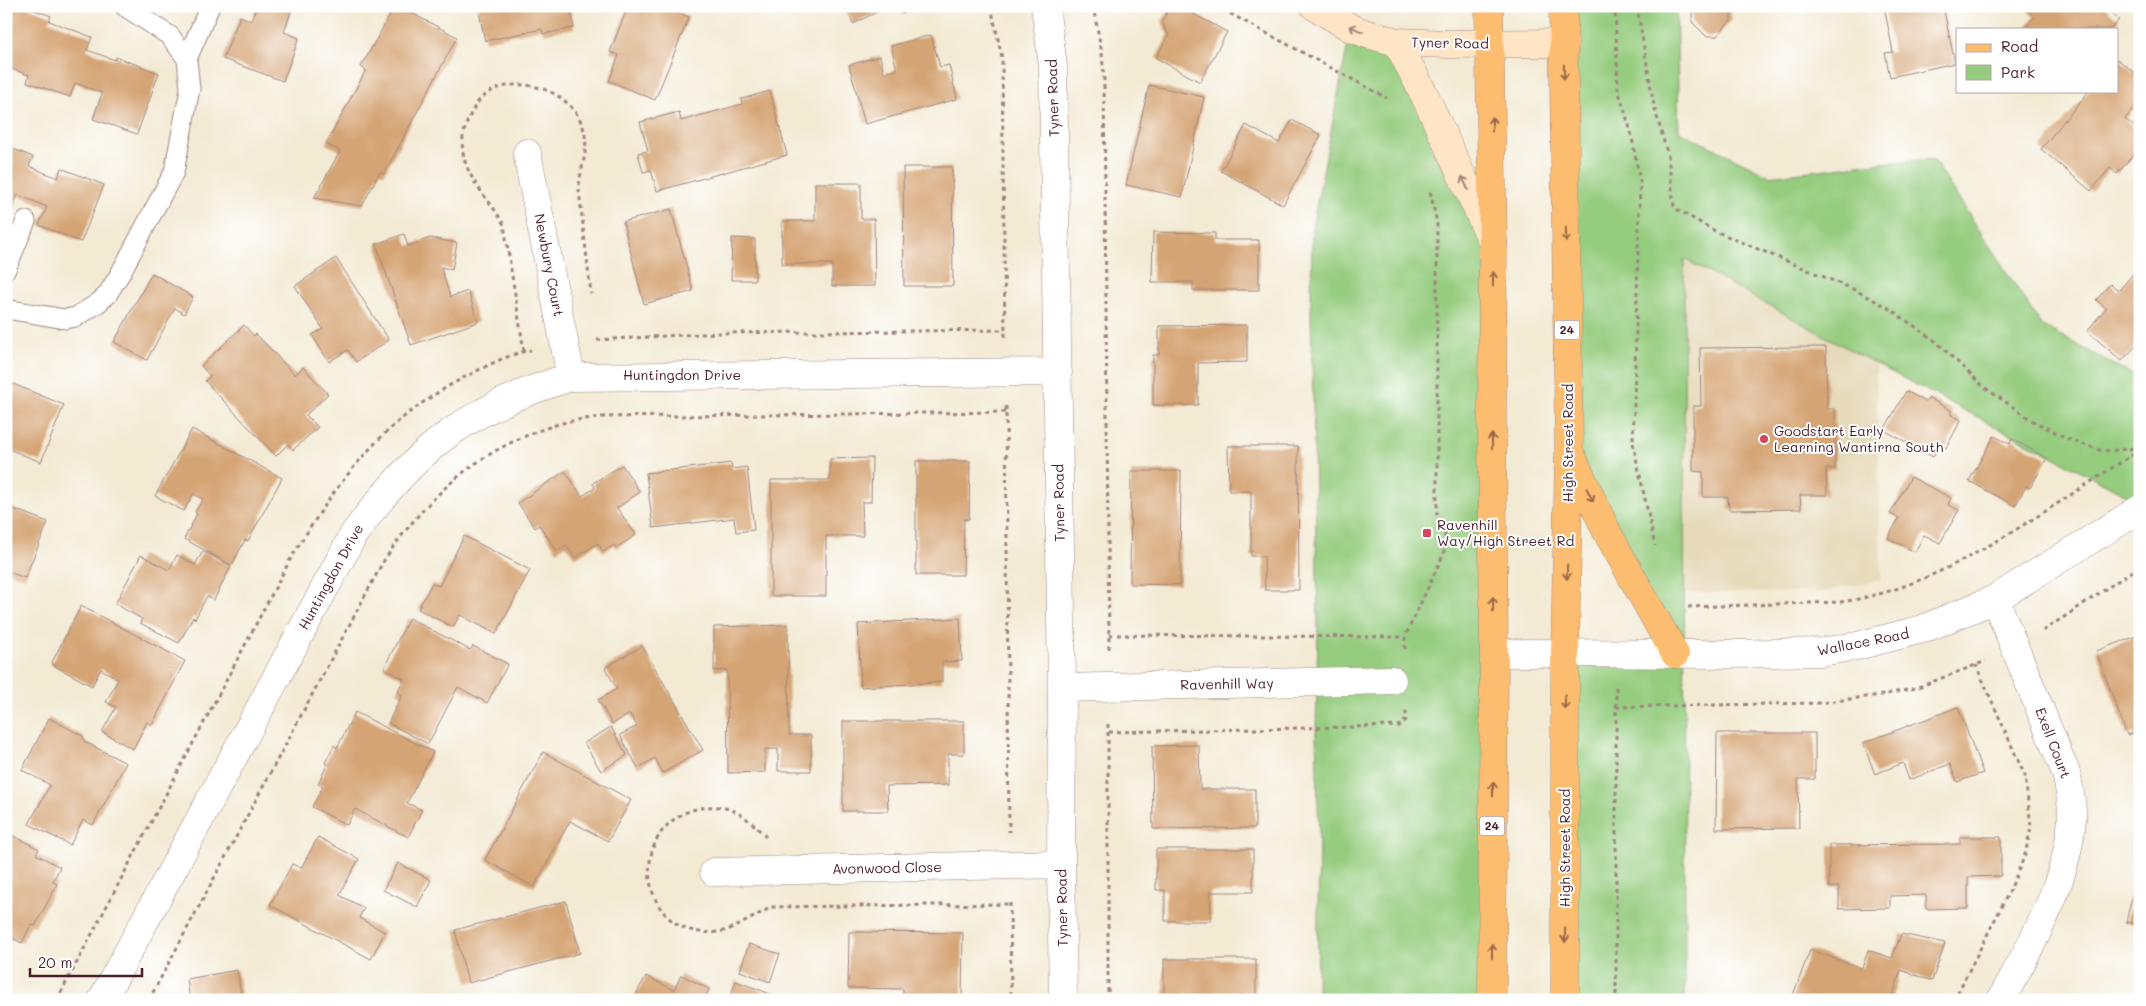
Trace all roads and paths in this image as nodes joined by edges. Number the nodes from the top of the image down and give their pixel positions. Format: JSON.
{"nodes":[{"id":1,"x":124,"y":6,"type":"edge"},
{"id":2,"x":210,"y":6,"type":"edge"},
{"id":3,"x":991,"y":6,"type":"edge"},
{"id":4,"x":1045,"y":6,"type":"edge"},
{"id":5,"x":1093,"y":6,"type":"edge"},
{"id":6,"x":1216,"y":6,"type":"edge"},
{"id":7,"x":1314,"y":6,"type":"edge"},
{"id":8,"x":1489,"y":6,"type":"edge"},
{"id":9,"x":1563,"y":6,"type":"edge"},
{"id":10,"x":1615,"y":6,"type":"edge"},
{"id":11,"x":1637,"y":6,"type":"edge"},
{"id":12,"x":1397,"y":42,"type":"junction"},
{"id":13,"x":1564,"y":43,"type":"junction"},
{"id":14,"x":1490,"y":44,"type":"junction"},
{"id":15,"x":188,"y":59,"type":"junction"},
{"id":16,"x":1393,"y":101,"type":"dead end"},
{"id":17,"x":527,"y":153,"type":"dead end"},
{"id":18,"x":1428,"y":184,"type":"dead end"},
{"id":19,"x":26,"y":221,"type":"dead end"},
{"id":20,"x":1493,"y":243,"type":"junction"},
{"id":21,"x":6,"y":269,"type":"edge"},
{"id":22,"x":6,"y":309,"type":"edge"},
{"id":23,"x":1005,"y":330,"type":"junction"},
{"id":24,"x":592,"y":340,"type":"dead end"},
{"id":25,"x":1005,"y":343,"type":"dead end"},
{"id":26,"x":1058,"y":372,"type":"junction"},
{"id":27,"x":571,"y":377,"type":"junction"},
{"id":28,"x":1006,"y":403,"type":"dead end"},
{"id":29,"x":1006,"y":412,"type":"junction"},
{"id":30,"x":2140,"y":449,"type":"edge"},
{"id":31,"x":1569,"y":451,"type":"junction"},
{"id":32,"x":2140,"y":509,"type":"edge"},
{"id":33,"x":1656,"y":553,"type":"dead end"},
{"id":34,"x":2140,"y":566,"type":"edge"},
{"id":35,"x":1996,"y":599,"type":"junction"},
{"id":36,"x":1686,"y":607,"type":"dead end"},
{"id":37,"x":1109,"y":635,"type":"junction"},
{"id":38,"x":2035,"y":636,"type":"dead end"},
{"id":39,"x":1405,"y":637,"type":"junction"},
{"id":40,"x":1109,"y":649,"type":"dead end"},
{"id":41,"x":1494,"y":652,"type":"junction"},
{"id":42,"x":1405,"y":654,"type":"dead end"},
{"id":43,"x":1565,"y":654,"type":"junction"},
{"id":44,"x":1675,"y":654,"type":"junction"},
{"id":45,"x":1990,"y":659,"type":"dead end"},
{"id":46,"x":1976,"y":665,"type":"junction"},
{"id":47,"x":1392,"y":680,"type":"dead end"},
{"id":48,"x":1062,"y":688,"type":"junction"},
{"id":49,"x":1616,"y":698,"type":"dead end"},
{"id":50,"x":1616,"y":707,"type":"junction"},
{"id":51,"x":1406,"y":708,"type":"dead end"},
{"id":52,"x":1108,"y":721,"type":"dead end"},
{"id":53,"x":1108,"y":732,"type":"junction"},
{"id":54,"x":1009,"y":840,"type":"dead end"},
{"id":55,"x":1061,"y":864,"type":"junction"},
{"id":56,"x":714,"y":872,"type":"dead end"},
{"id":57,"x":1010,"y":896,"type":"dead end"},
{"id":58,"x":102,"y":1000,"type":"edge"},
{"id":59,"x":150,"y":1000,"type":"edge"},
{"id":60,"x":1011,"y":1000,"type":"edge"},
{"id":61,"x":1063,"y":1000,"type":"edge"},
{"id":62,"x":1108,"y":1000,"type":"edge"},
{"id":63,"x":1492,"y":1000,"type":"edge"},
{"id":64,"x":1565,"y":1000,"type":"edge"},
{"id":65,"x":1616,"y":1000,"type":"edge"},
{"id":66,"x":1954,"y":1000,"type":"edge"},
{"id":67,"x":2002,"y":1000,"type":"edge"}],
"edges":[{"from":1,"to":15,"type":"lane"},
{"from":2,"to":15,"type":"lane"},
{"from":3,"to":23,"type":"path"},
{"from":4,"to":26,"type":"street","name":"Tyner Road"},
{"from":5,"to":37,"type":"path"},
{"from":6,"to":16,"type":"path"},
{"from":12,"to":7,"type":"main road","name":"Tyner Road","one_way":true},
{"from":8,"to":14,"type":"main road","number":"24"},
{"from":9,"to":13,"type":"main road","name":"High Street Road","number":"24"},
{"from":10,"to":33,"type":"path"},
{"from":11,"to":30,"type":"path"},
{"from":12,"to":14,"type":"main road","name":"Tyner Road"},
{"from":20,"to":12,"type":"main road","one_way":true},
{"from":13,"to":14,"type":"main road","name":"Tyner Road"},
{"from":13,"to":31,"type":"main road","name":"High Street Road","number":"24","one_way":true},
{"from":20,"to":14,"type":"main road","number":"24","one_way":true},
{"from":15,"to":22,"type":"lane"},
{"from":17,"to":27,"type":"street","name":"Newbury Court"},
{"from":18,"to":39,"type":"path"},
{"from":19,"to":21,"type":"lane"},
{"from":41,"to":20,"type":"main road","number":"24","one_way":true},
{"from":23,"to":24,"type":"path"},
{"from":23,"to":25,"type":"path"},
{"from":26,"to":27,"type":"street","name":"Huntingdon Drive"},
{"from":26,"to":48,"type":"street","name":"Tyner Road"},
{"from":27,"to":58,"type":"street","name":"Huntingdon Drive"},
{"from":28,"to":29,"type":"path"},
{"from":29,"to":54,"type":"path"},
{"from":29,"to":59,"type":"path"},
{"from":30,"to":36,"type":"path"},
{"from":31,"to":43,"type":"main road","name":"High Street Road","number":"24","one_way":true},
{"from":31,"to":44,"type":"main road","one_way":true},
{"from":32,"to":35,"type":"street","name":"Wallace Road"},
{"from":34,"to":38,"type":"path"},
{"from":35,"to":44,"type":"street","name":"Wallace Road"},
{"from":35,"to":67,"type":"street","name":"Exell Court"},
{"from":37,"to":39,"type":"path"},
{"from":37,"to":40,"type":"path"},
{"from":39,"to":42,"type":"path"},
{"from":41,"to":43,"type":"street","name":"Wallace Road"},
{"from":63,"to":41,"type":"main road","number":"24","one_way":true},
{"from":43,"to":44,"type":"street","name":"Wallace Road"},
{"from":43,"to":64,"type":"main road","name":"High Street Road","number":"24","one_way":true},
{"from":45,"to":46,"type":"path"},
{"from":46,"to":50,"type":"path"},
{"from":46,"to":66,"type":"path"},
{"from":47,"to":48,"type":"street","name":"Ravenhill Way"},
{"from":48,"to":55,"type":"street","name":"Tyner Road"},
{"from":49,"to":50,"type":"path"},
{"from":50,"to":65,"type":"path"},
{"from":51,"to":53,"type":"path"},
{"from":52,"to":53,"type":"path"},
{"from":53,"to":62,"type":"path"},
{"from":55,"to":56,"type":"street","name":"Avonwood Close"},
{"from":55,"to":61,"type":"street","name":"Tyner Road"},
{"from":57,"to":60,"type":"path"}]}
